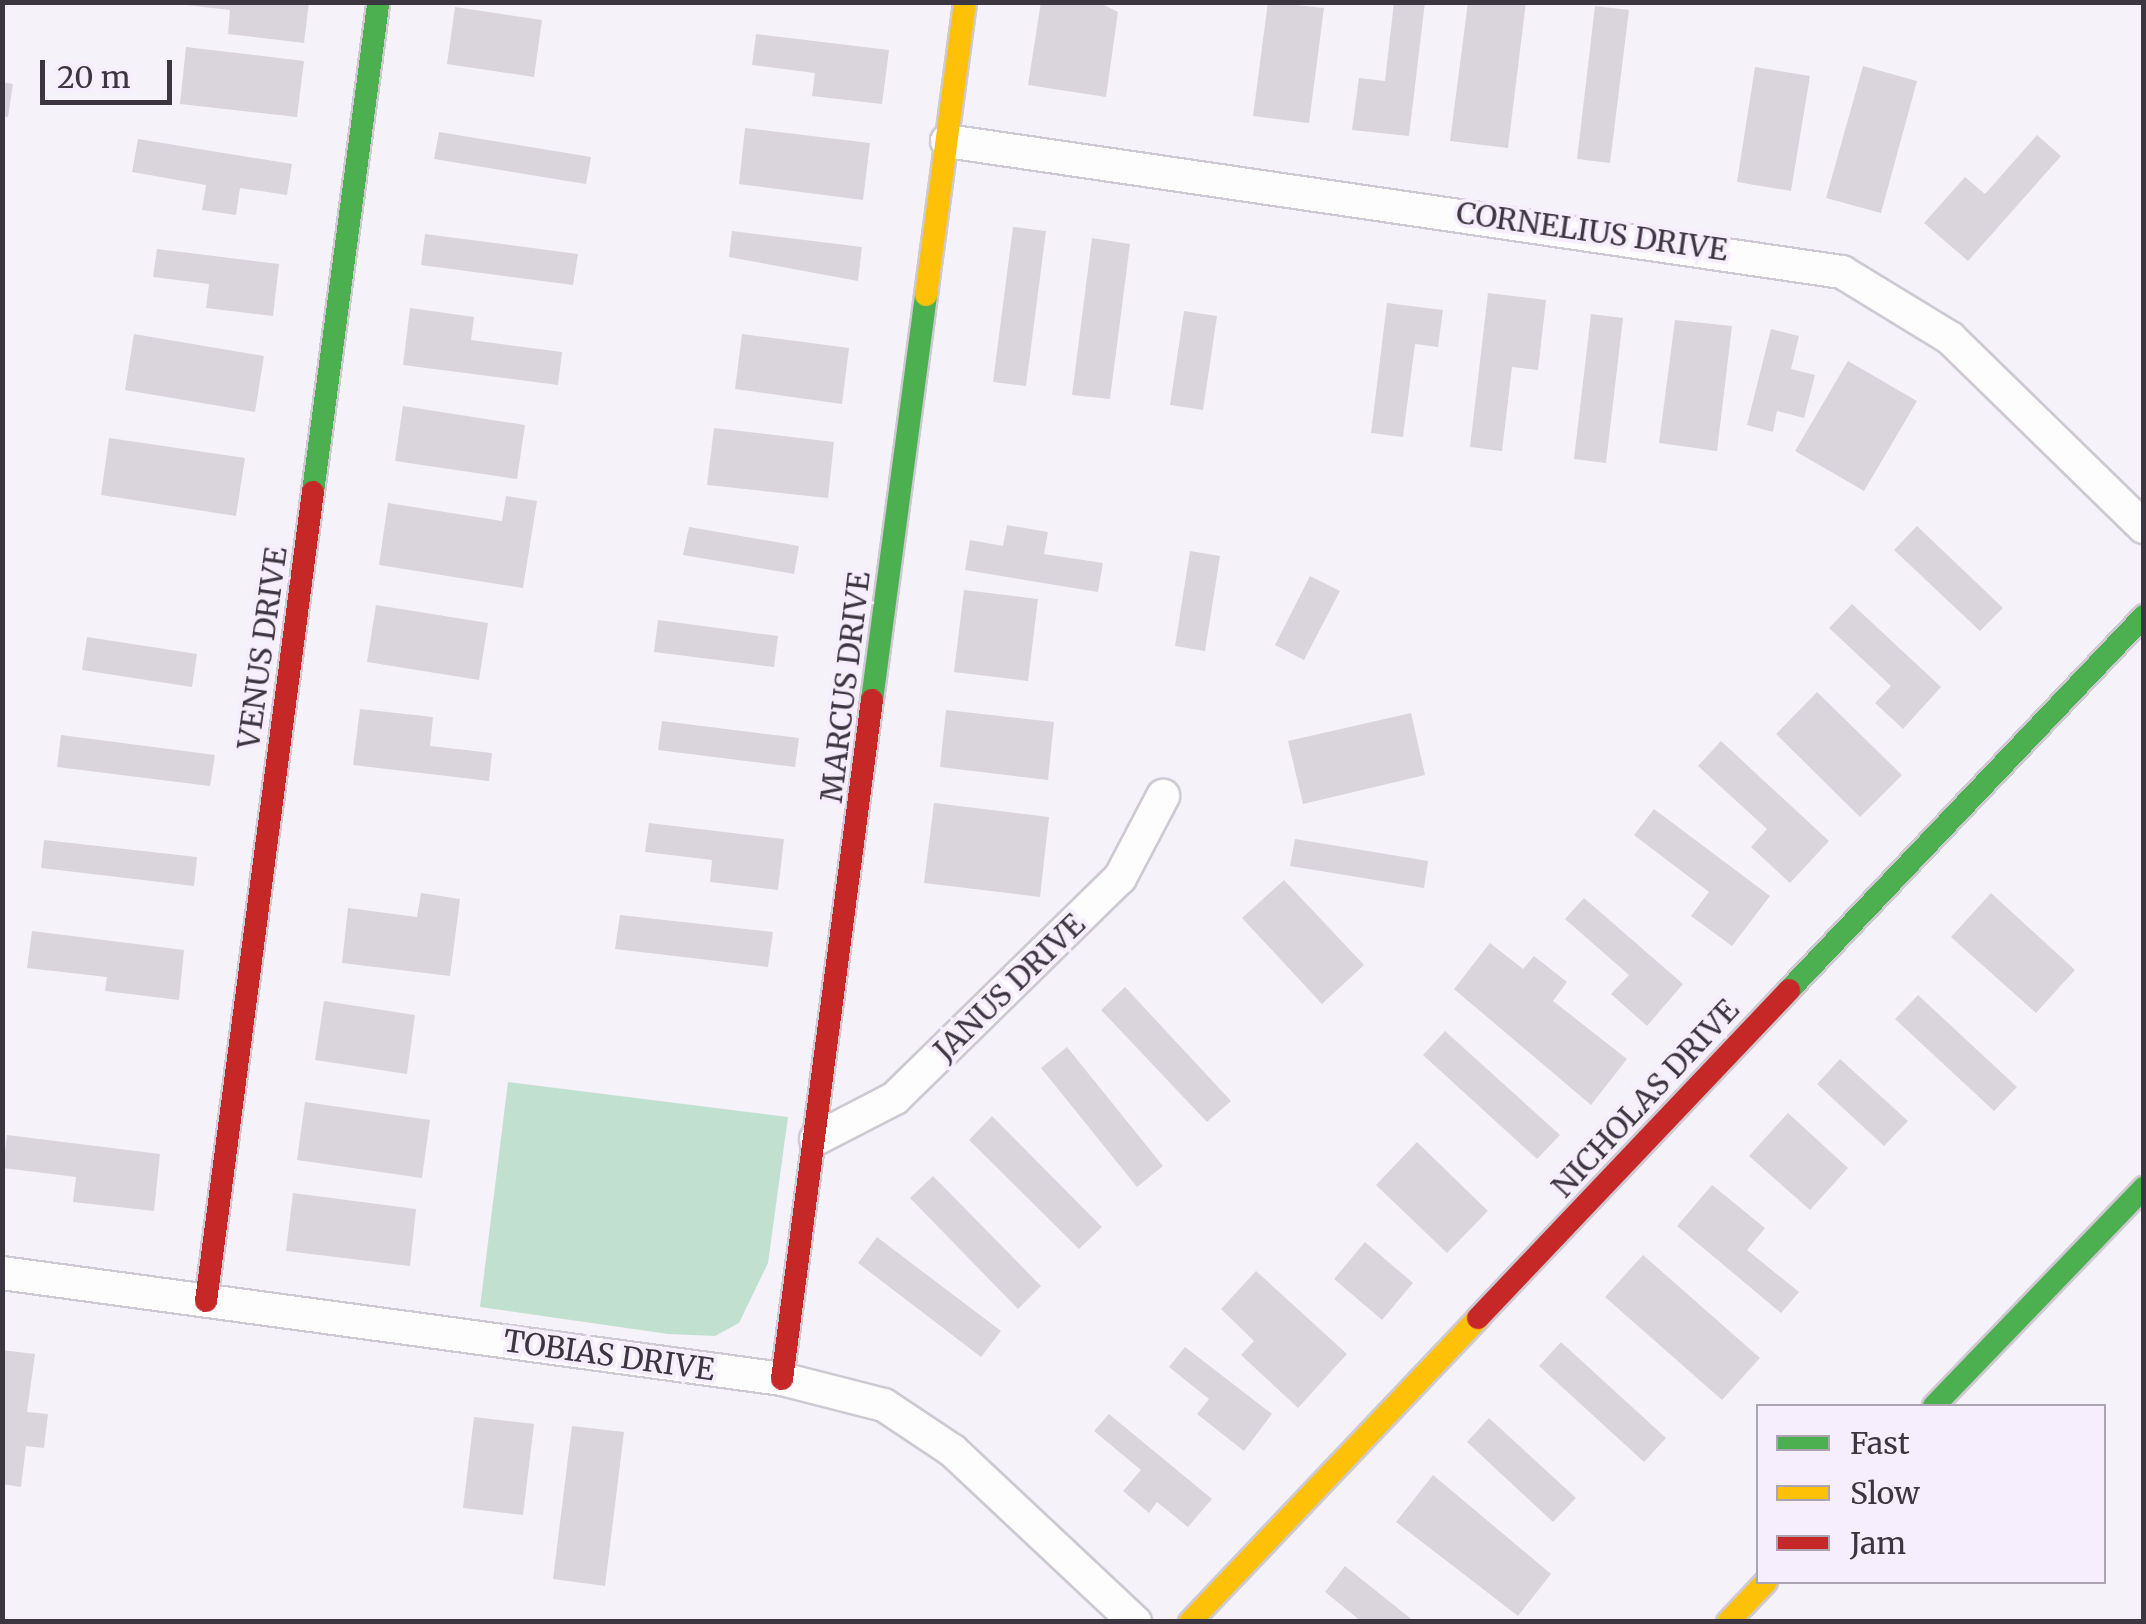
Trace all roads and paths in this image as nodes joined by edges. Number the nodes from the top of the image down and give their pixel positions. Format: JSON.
{"nodes":[{"id":1,"x":378,"y":2,"type":"edge"},
{"id":2,"x":965,"y":2,"type":"edge"},
{"id":3,"x":947,"y":141,"type":"junction"},
{"id":4,"x":2144,"y":527,"type":"edge"},
{"id":5,"x":2144,"y":616,"type":"edge"},
{"id":6,"x":1163,"y":796,"type":"dead end"},
{"id":7,"x":816,"y":1139,"type":"junction"},
{"id":8,"x":2144,"y":1188,"type":"edge"},
{"id":9,"x":2,"y":1273,"type":"edge"},
{"id":10,"x":206,"y":1301,"type":"junction"},
{"id":11,"x":782,"y":1379,"type":"junction"},
{"id":12,"x":1936,"y":1404,"type":"edge"},
{"id":13,"x":1764,"y":1584,"type":"edge"},
{"id":14,"x":1135,"y":1622,"type":"edge"},
{"id":15,"x":1190,"y":1622,"type":"edge"},
{"id":16,"x":1728,"y":1622,"type":"edge"}],
"edges":[{"from":1,"to":10,"type":"street","name":"VENUS DRIVE"},
{"from":2,"to":3,"type":"street","name":"MARCUS DRIVE"},
{"from":3,"to":4,"type":"street","name":"CORNELIUS DRIVE"},
{"from":3,"to":7,"type":"street","name":"MARCUS DRIVE"},
{"from":5,"to":15,"type":"street","name":"NICHOLAS DRIVE"},
{"from":6,"to":7,"type":"street","name":"JANUS DRIVE"},
{"from":7,"to":11,"type":"street","name":"MARCUS DRIVE"},
{"from":8,"to":12,"type":"street"},
{"from":9,"to":10,"type":"street","name":"TOBIAS DRIVE"},
{"from":10,"to":11,"type":"street","name":"TOBIAS DRIVE"},
{"from":11,"to":14,"type":"street","name":"TOBIAS DRIVE"},
{"from":13,"to":16,"type":"street"}]}
